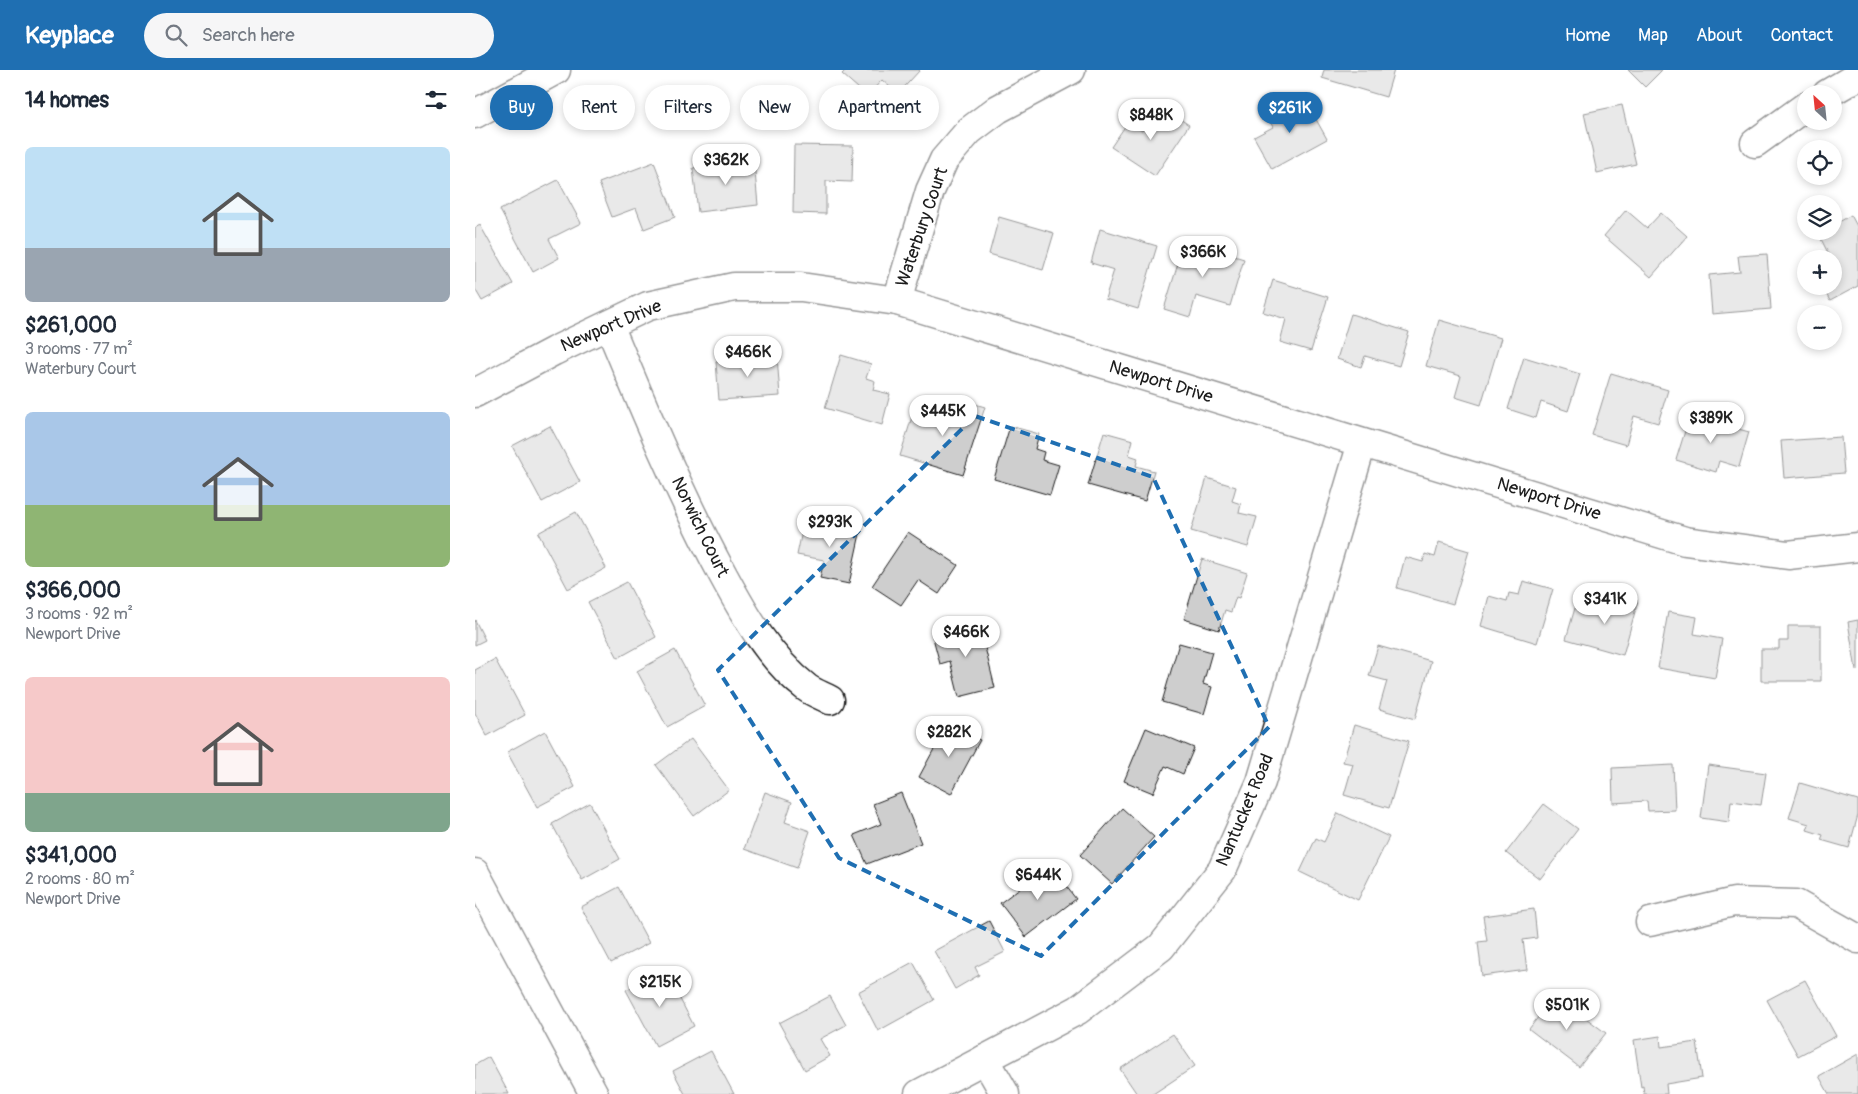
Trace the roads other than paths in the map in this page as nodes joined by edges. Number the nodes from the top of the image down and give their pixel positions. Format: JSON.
{"nodes":[{"id":1,"x":556,"y":70,"type":"edge"},
{"id":2,"x":1071,"y":70,"type":"edge"},
{"id":3,"x":1858,"y":76,"type":"edge"},
{"id":4,"x":1842,"y":85,"type":"edge"},
{"id":5,"x":1797,"y":113,"type":"edge"},
{"id":6,"x":475,"y":114,"type":"edge"},
{"id":7,"x":1755,"y":143,"type":"dead end"},
{"id":8,"x":897,"y":301,"type":"junction"},
{"id":9,"x":609,"y":325,"type":"junction"},
{"id":10,"x":475,"y":393,"type":"edge"},
{"id":11,"x":1362,"y":443,"type":"junction"},
{"id":12,"x":1858,"y":547,"type":"edge"},
{"id":13,"x":831,"y":700,"type":"dead end"},
{"id":14,"x":475,"y":873,"type":"edge"},
{"id":15,"x":1650,"y":922,"type":"dead end"},
{"id":16,"x":1858,"y":939,"type":"edge"},
{"id":17,"x":985,"y":1059,"type":"junction"},
{"id":18,"x":594,"y":1094,"type":"edge"},
{"id":19,"x":919,"y":1094,"type":"edge"},
{"id":20,"x":1005,"y":1094,"type":"edge"}],
"edges":[{"from":1,"to":6,"type":"street"},
{"from":2,"to":8,"type":"street","name":"Waterbury Court"},
{"from":3,"to":4,"type":"street"},
{"from":5,"to":7,"type":"street"},
{"from":8,"to":9,"type":"street","name":"Newport Drive"},
{"from":8,"to":11,"type":"street","name":"Newport Drive"},
{"from":9,"to":10,"type":"street","name":"Newport Drive"},
{"from":9,"to":13,"type":"street","name":"Norwich Court"},
{"from":11,"to":12,"type":"street","name":"Newport Drive"},
{"from":11,"to":17,"type":"street","name":"Nantucket Road"},
{"from":14,"to":18,"type":"street"},
{"from":15,"to":16,"type":"street"},
{"from":17,"to":19,"type":"street","name":"Nantucket Road"},
{"from":17,"to":20,"type":"street"}]}
